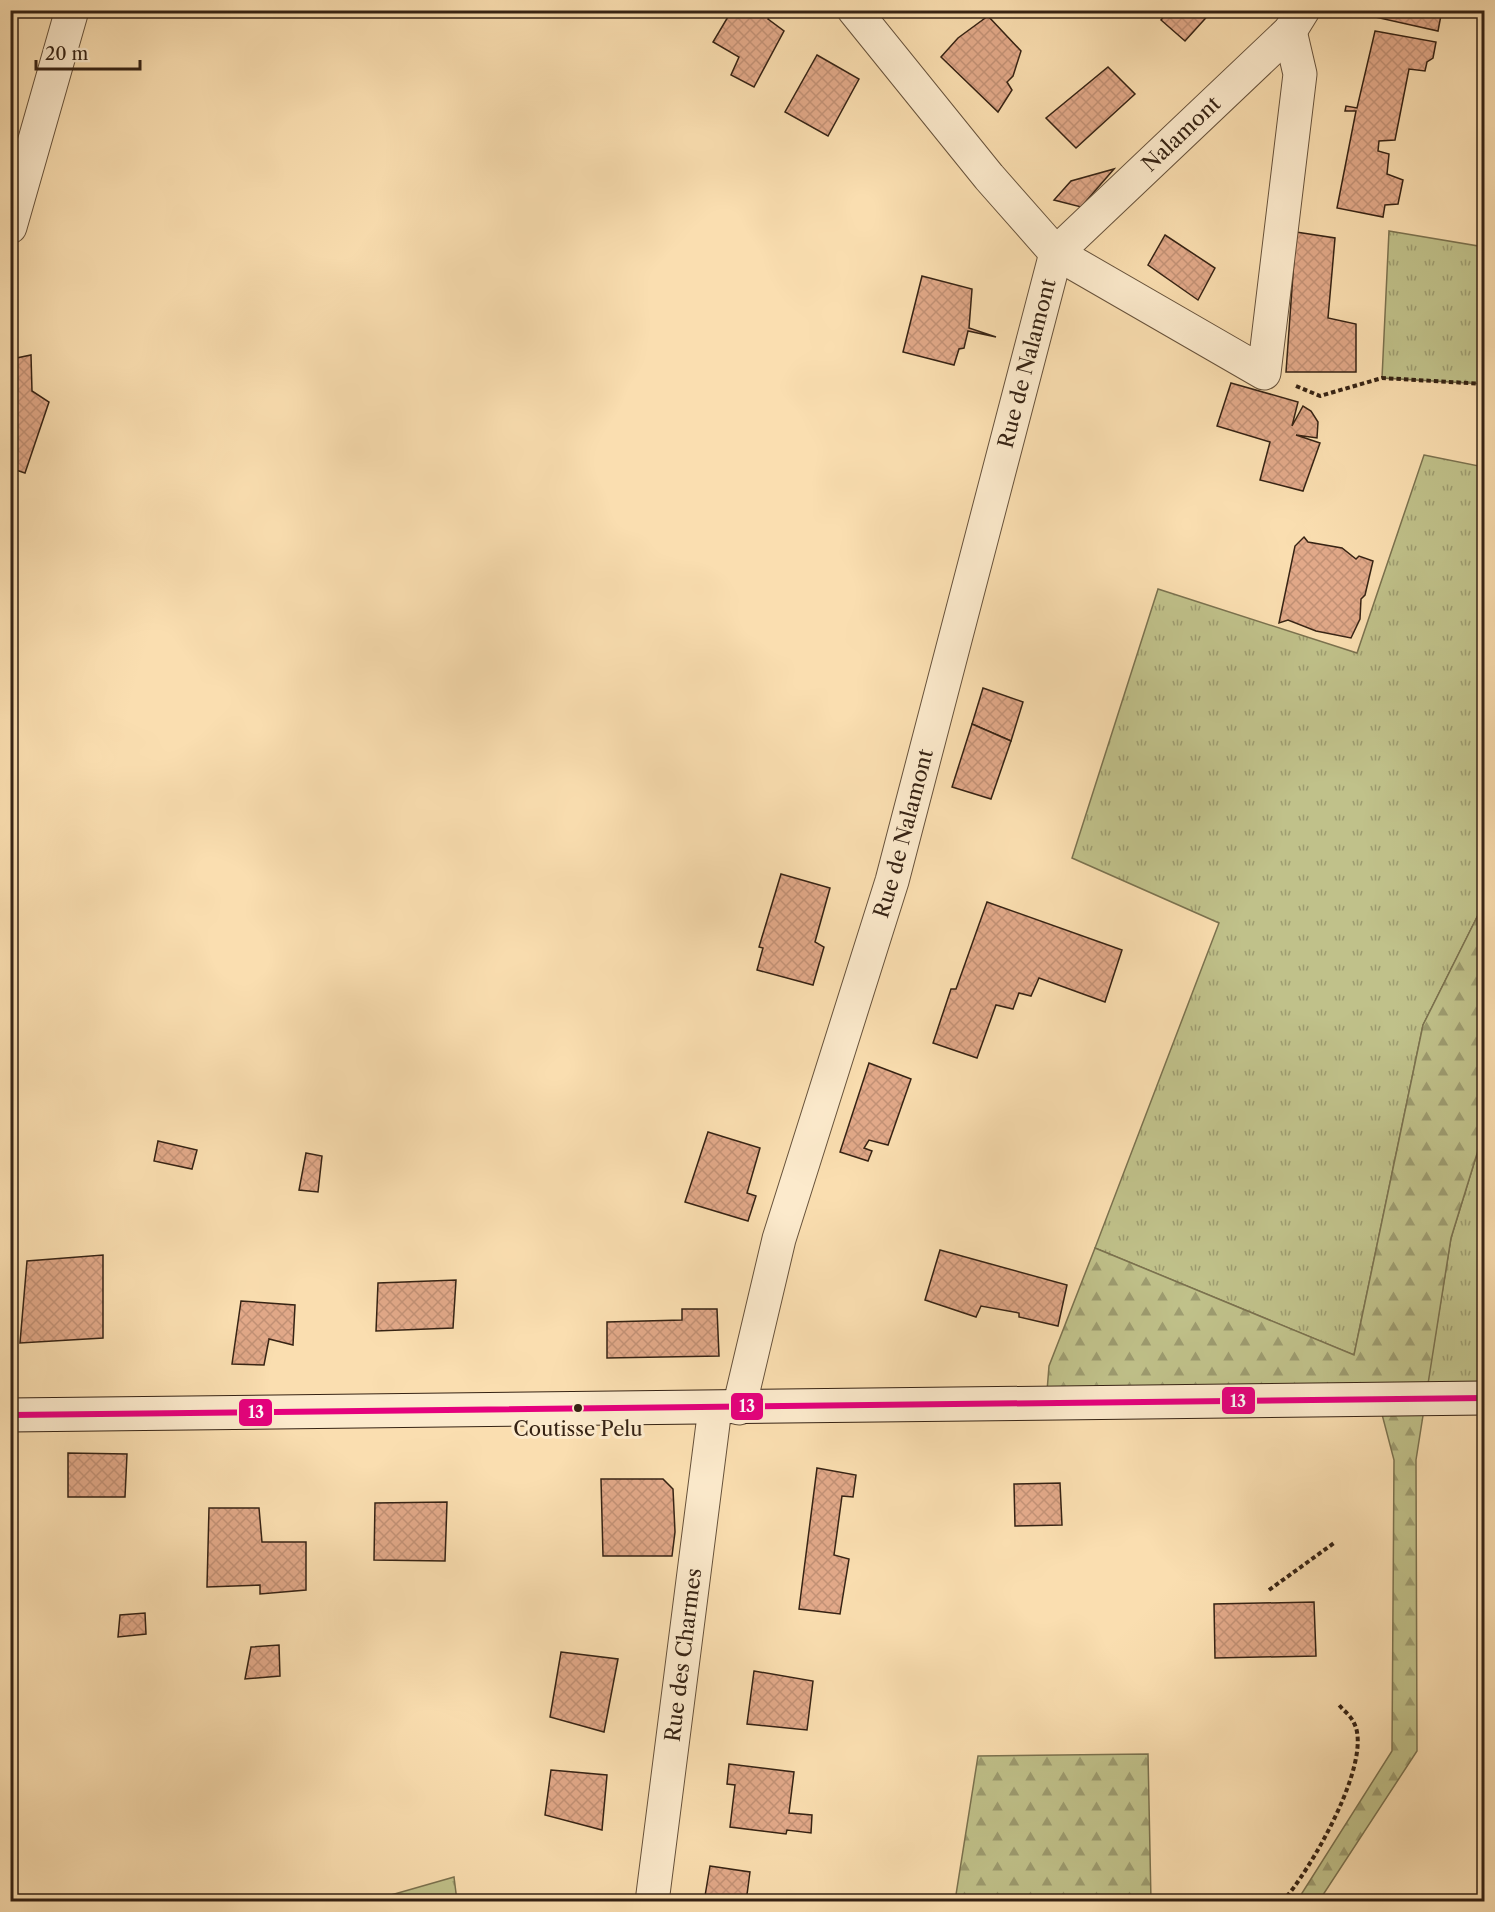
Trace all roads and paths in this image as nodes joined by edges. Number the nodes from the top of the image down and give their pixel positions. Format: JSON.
{"nodes":[{"id":1,"x":72,"y":10,"type":"edge"},
{"id":2,"x":854,"y":10,"type":"edge"},
{"id":3,"x":1297,"y":21,"type":"edge"},
{"id":4,"x":10,"y":227,"type":"edge"},
{"id":5,"x":1056,"y":253,"type":"junction"},
{"id":6,"x":1264,"y":373,"type":"junction"},
{"id":7,"x":1485,"y":384,"type":"edge"},
{"id":8,"x":1485,"y":1398,"type":"edge"},
{"id":9,"x":727,"y":1408,"type":"junction"},
{"id":10,"x":10,"y":1415,"type":"edge"},
{"id":11,"x":1334,"y":1543,"type":"dead end"},
{"id":12,"x":1269,"y":1590,"type":"dead end"},
{"id":13,"x":1340,"y":1705,"type":"dead end"},
{"id":14,"x":652,"y":1902,"type":"edge"},
{"id":15,"x":1282,"y":1902,"type":"edge"}],
"edges":[{"from":1,"to":4,"type":"street"},
{"from":2,"to":5,"type":"street","name":"Rue de Nalamont"},
{"from":3,"to":5,"type":"street","name":"Nalamont"},
{"from":3,"to":6,"type":"street"},
{"from":5,"to":6,"type":"street","name":"Rue de Nalamont"},
{"from":5,"to":9,"type":"street","name":"Rue de Nalamont"},
{"from":6,"to":7,"type":"path"},
{"from":8,"to":9,"type":"street"},
{"from":9,"to":10,"type":"street"},
{"from":9,"to":14,"type":"street","name":"Rue des Charmes"},
{"from":11,"to":12,"type":"path"},
{"from":13,"to":15,"type":"path"}]}
